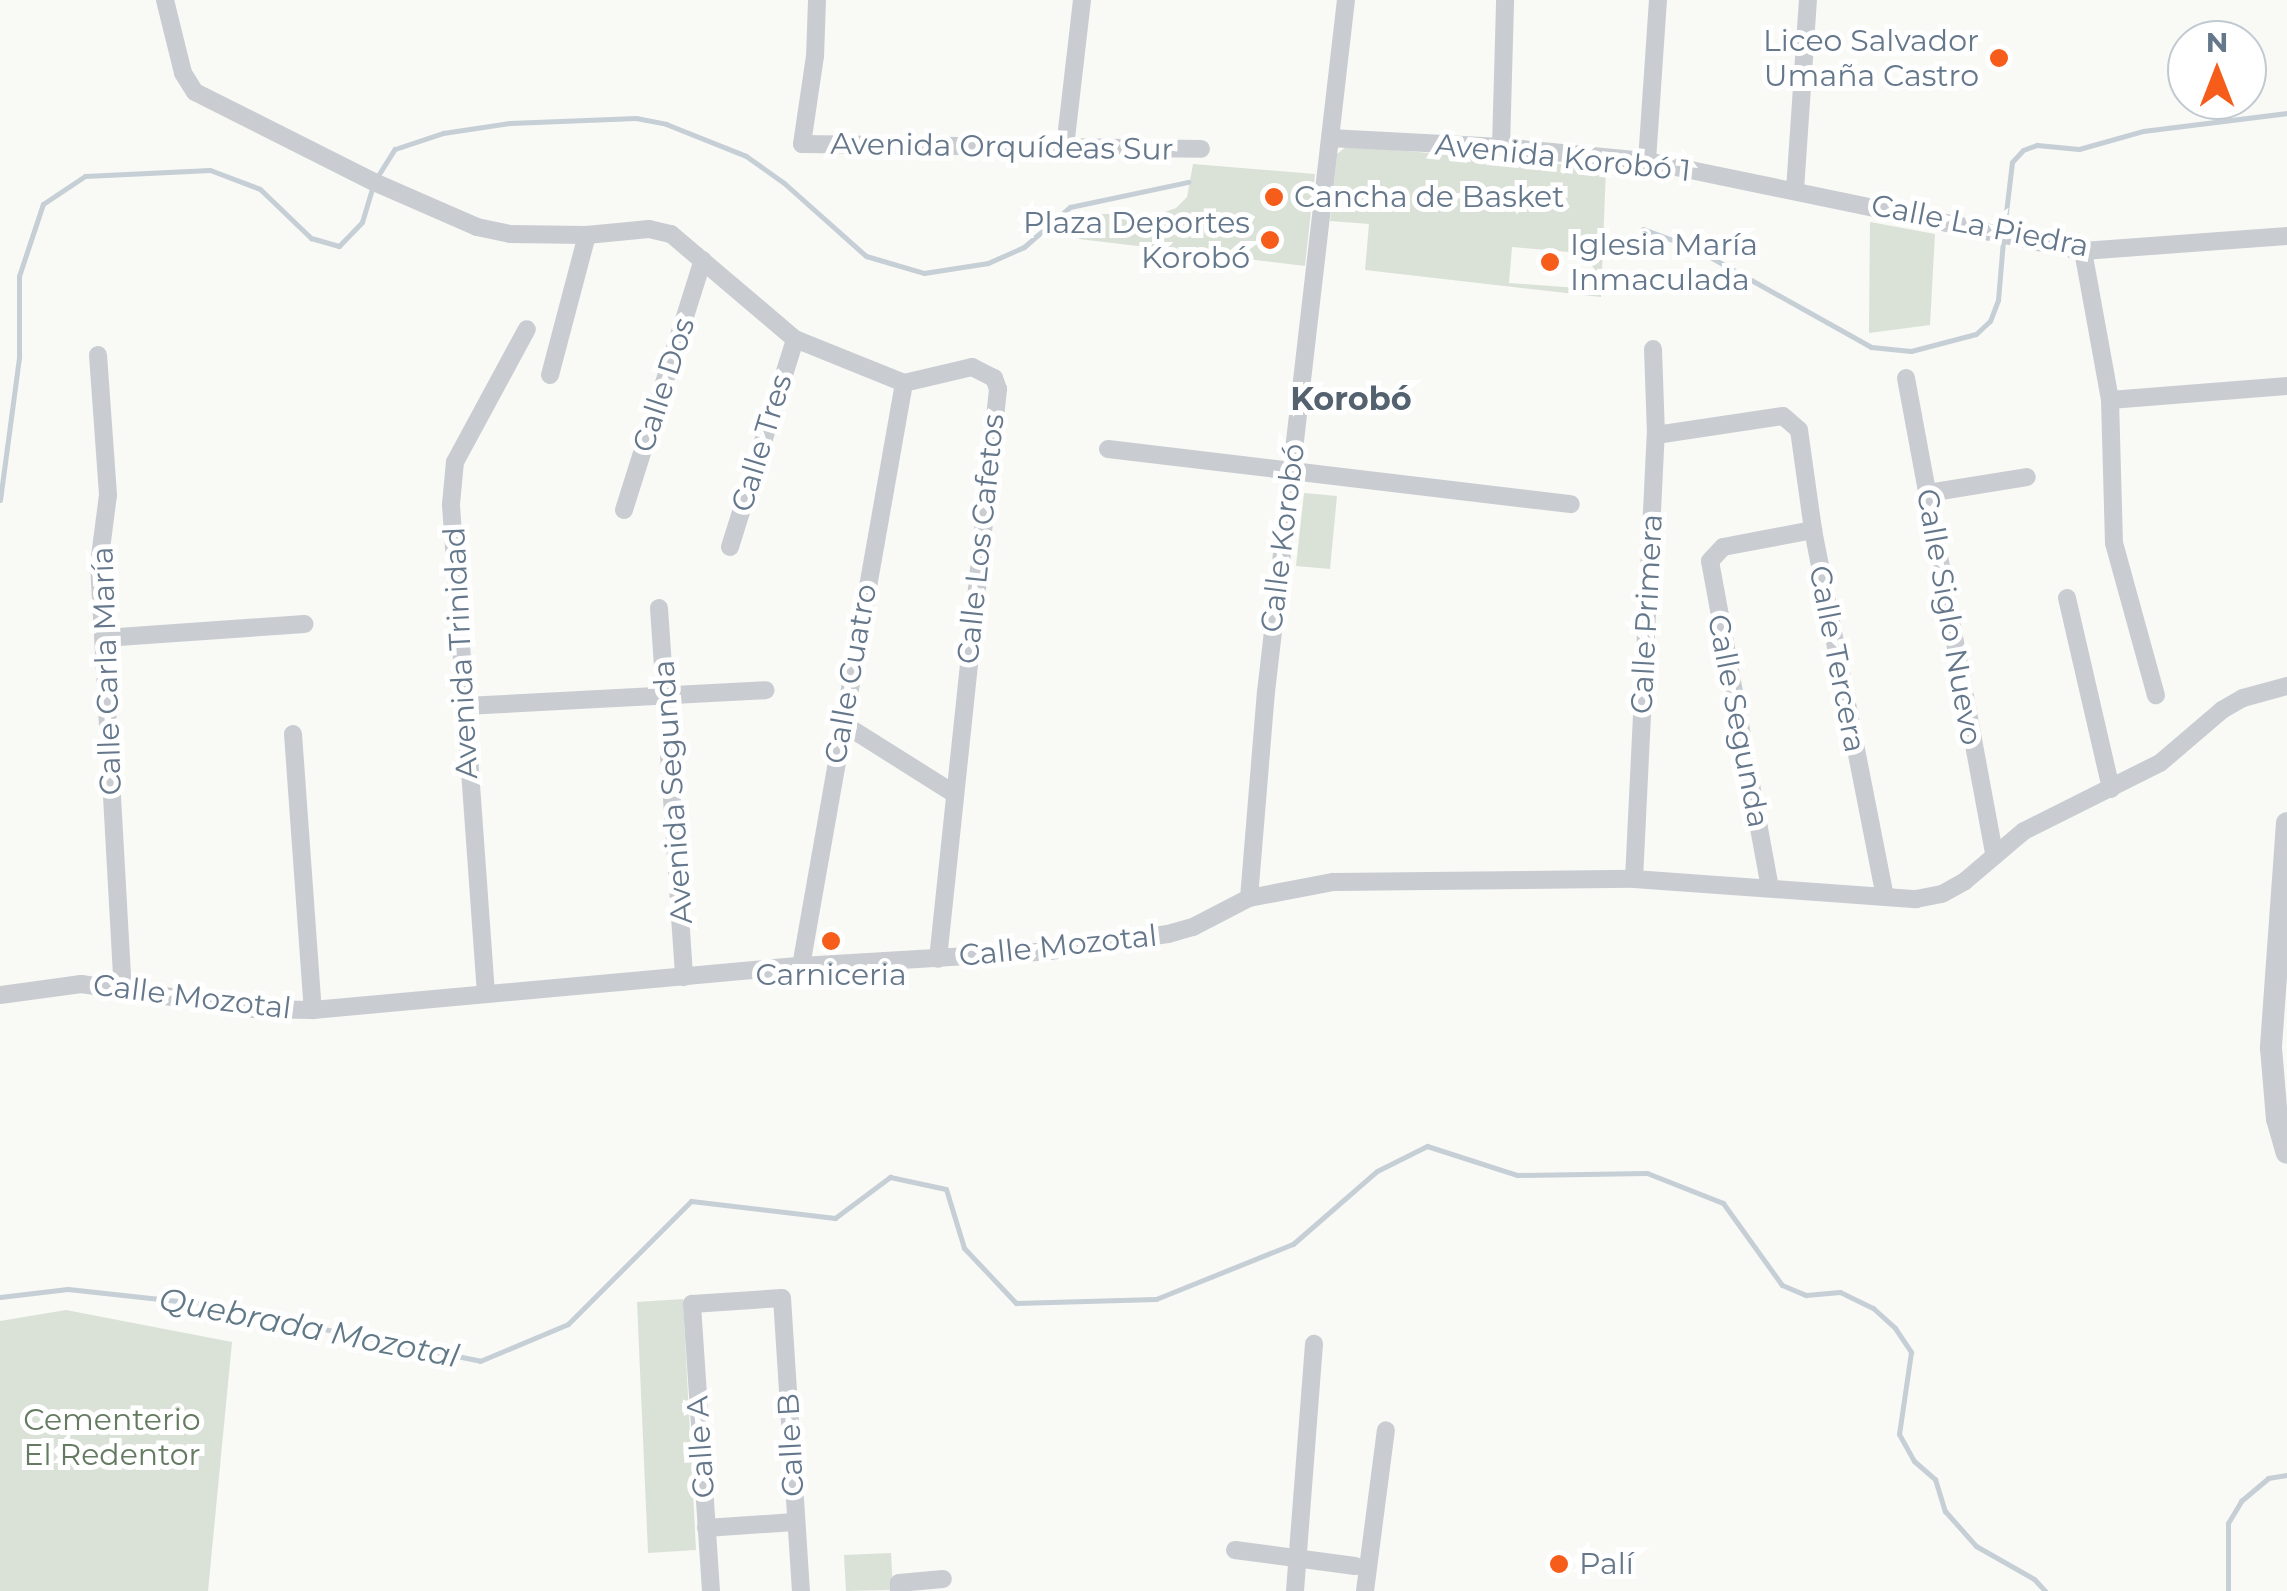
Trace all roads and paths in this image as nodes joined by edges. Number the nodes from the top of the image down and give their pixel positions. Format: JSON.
{"nodes":[{"id":1,"x":165,"y":0,"type":"edge"},
{"id":2,"x":817,"y":0,"type":"edge"},
{"id":3,"x":1082,"y":0,"type":"edge"},
{"id":4,"x":1346,"y":0,"type":"edge"},
{"id":5,"x":1506,"y":0,"type":"edge"},
{"id":6,"x":1658,"y":0,"type":"edge"},
{"id":7,"x":1808,"y":0,"type":"edge"},
{"id":8,"x":1330,"y":138,"type":"junction"},
{"id":9,"x":1065,"y":147,"type":"junction"},
{"id":10,"x":1501,"y":147,"type":"junction"},
{"id":11,"x":1201,"y":149,"type":"dead end"},
{"id":12,"x":1646,"y":161,"type":"junction"},
{"id":13,"x":1794,"y":190,"type":"junction"},
{"id":14,"x":588,"y":235,"type":"junction"},
{"id":15,"x":2287,"y":236,"type":"edge"},
{"id":16,"x":2083,"y":251,"type":"junction"},
{"id":17,"x":704,"y":260,"type":"junction"},
{"id":18,"x":526,"y":329,"type":"dead end"},
{"id":19,"x":795,"y":339,"type":"junction"},
{"id":20,"x":1653,"y":350,"type":"dead end"},
{"id":21,"x":98,"y":355,"type":"dead end"},
{"id":22,"x":550,"y":375,"type":"dead end"},
{"id":23,"x":1906,"y":378,"type":"dead end"},
{"id":24,"x":904,"y":383,"type":"junction"},
{"id":25,"x":2287,"y":386,"type":"edge"},
{"id":26,"x":2110,"y":400,"type":"junction"},
{"id":27,"x":1656,"y":435,"type":"junction"},
{"id":28,"x":1108,"y":449,"type":"dead end"},
{"id":29,"x":1291,"y":470,"type":"junction"},
{"id":30,"x":2027,"y":476,"type":"dead end"},
{"id":31,"x":1928,"y":494,"type":"junction"},
{"id":32,"x":1572,"y":504,"type":"dead end"},
{"id":33,"x":624,"y":510,"type":"dead end"},
{"id":34,"x":1813,"y":530,"type":"junction"},
{"id":35,"x":730,"y":547,"type":"dead end"},
{"id":36,"x":2067,"y":598,"type":"dead end"},
{"id":37,"x":660,"y":608,"type":"dead end"},
{"id":38,"x":306,"y":624,"type":"dead end"},
{"id":39,"x":104,"y":638,"type":"junction"},
{"id":40,"x":2287,"y":686,"type":"edge"},
{"id":41,"x":766,"y":690,"type":"dead end"},
{"id":42,"x":668,"y":692,"type":"junction"},
{"id":43,"x":2156,"y":695,"type":"dead end"},
{"id":44,"x":465,"y":706,"type":"junction"},
{"id":45,"x":842,"y":723,"type":"junction"},
{"id":46,"x":292,"y":734,"type":"dead end"},
{"id":47,"x":2111,"y":789,"type":"junction"},
{"id":48,"x":953,"y":793,"type":"junction"},
{"id":49,"x":2287,"y":823,"type":"edge"},
{"id":50,"x":1994,"y":856,"type":"junction"},
{"id":51,"x":1634,"y":879,"type":"junction"},
{"id":52,"x":1770,"y":888,"type":"junction"},
{"id":53,"x":1885,"y":897,"type":"junction"},
{"id":54,"x":1249,"y":898,"type":"junction"},
{"id":55,"x":2283,"y":915,"type":"edge"},
{"id":56,"x":938,"y":960,"type":"junction"},
{"id":57,"x":801,"y":966,"type":"junction"},
{"id":58,"x":684,"y":977,"type":"junction"},
{"id":59,"x":123,"y":988,"type":"junction"},
{"id":60,"x":486,"y":994,"type":"junction"},
{"id":61,"x":0,"y":995,"type":"edge"},
{"id":62,"x":313,"y":1010,"type":"junction"},
{"id":63,"x":2287,"y":1153,"type":"edge"},
{"id":64,"x":692,"y":1304,"type":"joint"},
{"id":65,"x":1314,"y":1344,"type":"dead end"},
{"id":66,"x":1386,"y":1430,"type":"dead end"},
{"id":67,"x":796,"y":1522,"type":"junction"},
{"id":68,"x":706,"y":1528,"type":"junction"},
{"id":69,"x":1234,"y":1550,"type":"dead end"},
{"id":70,"x":1298,"y":1558,"type":"junction"},
{"id":71,"x":1356,"y":1566,"type":"dead end"},
{"id":72,"x":943,"y":1579,"type":"dead end"},
{"id":73,"x":711,"y":1591,"type":"edge"},
{"id":74,"x":801,"y":1591,"type":"edge"},
{"id":75,"x":899,"y":1591,"type":"edge"},
{"id":76,"x":1295,"y":1591,"type":"edge"},
{"id":77,"x":1365,"y":1591,"type":"edge"}],
"edges":[{"from":1,"to":14,"type":"street"},
{"from":2,"to":9,"type":"street","name":"Avenida Orquídeas Sur"},
{"from":3,"to":9,"type":"street"},
{"from":4,"to":8,"type":"street","name":"Calle Korobó"},
{"from":5,"to":10,"type":"street"},
{"from":6,"to":12,"type":"street"},
{"from":7,"to":13,"type":"street"},
{"from":8,"to":10,"type":"street","name":"Avenida Korobó 1"},
{"from":8,"to":29,"type":"street","name":"Calle Korobó"},
{"from":9,"to":11,"type":"street","name":"Avenida Orquídeas Sur"},
{"from":10,"to":12,"type":"street","name":"Avenida Korobó 1"},
{"from":12,"to":13,"type":"street","name":"Avenida Korobó 1"},
{"from":13,"to":16,"type":"street","name":"Calle La Piedra"},
{"from":14,"to":17,"type":"street"},
{"from":14,"to":22,"type":"street"},
{"from":15,"to":16,"type":"street","name":"Calle La Piedra"},
{"from":16,"to":26,"type":"street"},
{"from":17,"to":19,"type":"street"},
{"from":17,"to":33,"type":"street","name":"Calle Dos"},
{"from":18,"to":44,"type":"street","name":"Avenida Trinidad"},
{"from":19,"to":24,"type":"street"},
{"from":19,"to":35,"type":"street","name":"Calle Tres"},
{"from":20,"to":27,"type":"street","name":"Calle Primera"},
{"from":21,"to":39,"type":"street","name":"Calle Carla María"},
{"from":23,"to":31,"type":"street","name":"Calle Siglo Nuevo"},
{"from":24,"to":45,"type":"street","name":"Calle Cuatro"},
{"from":24,"to":48,"type":"street","name":"Calle Los Cafetos"},
{"from":25,"to":26,"type":"street"},
{"from":26,"to":43,"type":"street"},
{"from":27,"to":34,"type":"street","name":"Calle Tercera"},
{"from":27,"to":51,"type":"street","name":"Calle Primera"},
{"from":28,"to":29,"type":"street"},
{"from":29,"to":32,"type":"street"},
{"from":29,"to":54,"type":"street","name":"Calle Korobó"},
{"from":30,"to":31,"type":"street"},
{"from":31,"to":50,"type":"street","name":"Calle Siglo Nuevo"},
{"from":34,"to":52,"type":"street","name":"Calle Segunda"},
{"from":34,"to":53,"type":"street","name":"Calle Tercera"},
{"from":36,"to":47,"type":"street"},
{"from":37,"to":42,"type":"street","name":"Avenida Segunda"},
{"from":38,"to":39,"type":"street"},
{"from":39,"to":59,"type":"street","name":"Calle Carla María"},
{"from":40,"to":47,"type":"street","name":"Calle Mozotal"},
{"from":41,"to":42,"type":"street"},
{"from":42,"to":44,"type":"street"},
{"from":42,"to":58,"type":"street","name":"Avenida Segunda"},
{"from":44,"to":60,"type":"street","name":"Avenida Trinidad"},
{"from":45,"to":48,"type":"street"},
{"from":45,"to":57,"type":"street","name":"Calle Cuatro"},
{"from":46,"to":62,"type":"street"},
{"from":47,"to":50,"type":"street","name":"Calle Mozotal"},
{"from":48,"to":56,"type":"street","name":"Calle Los Cafetos"},
{"from":49,"to":55,"type":"street"},
{"from":50,"to":53,"type":"street","name":"Calle Mozotal"},
{"from":51,"to":52,"type":"street","name":"Calle Mozotal"},
{"from":51,"to":54,"type":"street","name":"Calle Mozotal"},
{"from":52,"to":53,"type":"street","name":"Calle Mozotal"},
{"from":54,"to":56,"type":"street","name":"Calle Mozotal"},
{"from":55,"to":63,"type":"street"},
{"from":56,"to":57,"type":"street","name":"Calle Mozotal"},
{"from":57,"to":58,"type":"street","name":"Calle Mozotal"},
{"from":58,"to":60,"type":"street","name":"Calle Mozotal"},
{"from":59,"to":61,"type":"street","name":"Calle Mozotal"},
{"from":59,"to":62,"type":"street","name":"Calle Mozotal"},
{"from":60,"to":62,"type":"street","name":"Calle Mozotal"},
{"from":64,"to":67,"type":"street","name":"Calle B"},
{"from":64,"to":68,"type":"street","name":"Calle A"},
{"from":65,"to":70,"type":"street"},
{"from":66,"to":77,"type":"street"},
{"from":67,"to":68,"type":"street"},
{"from":67,"to":74,"type":"street","name":"Calle B"},
{"from":68,"to":73,"type":"street","name":"Calle A"},
{"from":69,"to":70,"type":"street"},
{"from":70,"to":71,"type":"street"},
{"from":70,"to":76,"type":"street"},
{"from":72,"to":75,"type":"street"}]}
